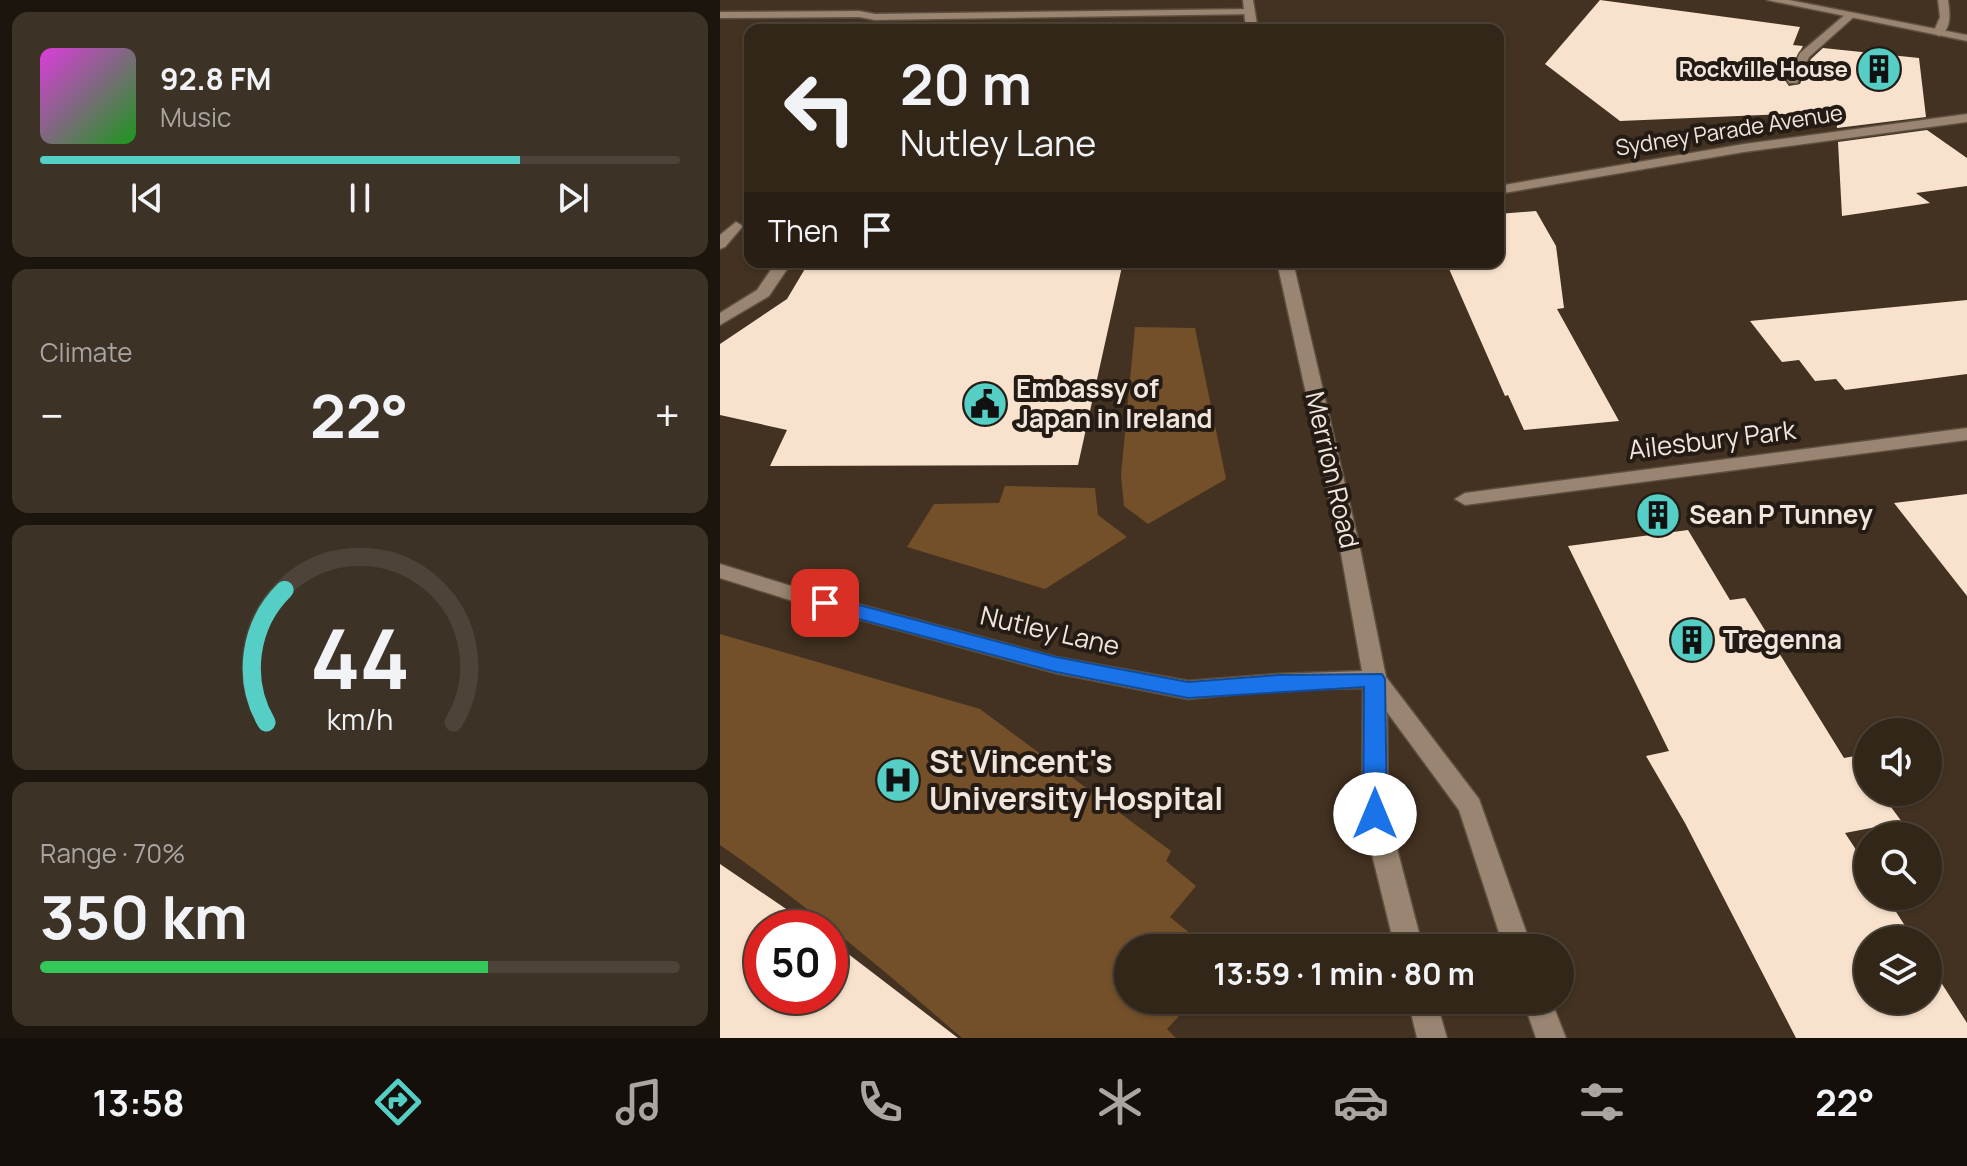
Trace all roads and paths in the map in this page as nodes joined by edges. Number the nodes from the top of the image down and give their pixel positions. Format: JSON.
{"nodes":[{"id":1,"x":1772,"y":0,"type":"edge"},
{"id":2,"x":1943,"y":0,"type":"edge"},
{"id":3,"x":1249,"y":6,"type":"edge"},
{"id":4,"x":720,"y":15,"type":"edge"},
{"id":5,"x":1851,"y":15,"type":"junction"},
{"id":6,"x":1939,"y":33,"type":"junction"},
{"id":7,"x":1967,"y":38,"type":"edge"},
{"id":8,"x":1793,"y":80,"type":"dead end"},
{"id":9,"x":1967,"y":118,"type":"edge"},
{"id":10,"x":1504,"y":189,"type":"edge"},
{"id":11,"x":736,"y":226,"type":"dead end"},
{"id":12,"x":720,"y":244,"type":"edge"},
{"id":13,"x":780,"y":268,"type":"edge"},
{"id":14,"x":1286,"y":268,"type":"edge"},
{"id":15,"x":720,"y":320,"type":"edge"},
{"id":16,"x":1967,"y":434,"type":"edge"},
{"id":17,"x":1465,"y":499,"type":"dead end"},
{"id":18,"x":720,"y":571,"type":"edge"},
{"id":19,"x":1375,"y":679,"type":"junction"},
{"id":20,"x":1405,"y":934,"type":"edge"},
{"id":21,"x":1513,"y":934,"type":"edge"},
{"id":22,"x":1426,"y":1014,"type":"edge"},
{"id":23,"x":1542,"y":1014,"type":"edge"},
{"id":24,"x":1432,"y":1038,"type":"edge"},
{"id":25,"x":1551,"y":1038,"type":"edge"}],
"edges":[{"from":1,"to":5,"type":"street"},
{"from":2,"to":6,"type":"street"},
{"from":3,"to":4,"type":"street"},
{"from":5,"to":6,"type":"street"},
{"from":5,"to":8,"type":"street"},
{"from":6,"to":7,"type":"street"},
{"from":9,"to":10,"type":"street","name":"Sydney Parade Avenue"},
{"from":11,"to":12,"type":"street"},
{"from":13,"to":15,"type":"street"},
{"from":14,"to":19,"type":"street","name":"Merrion Road"},
{"from":16,"to":17,"type":"street","name":"Ailesbury Park"},
{"from":18,"to":19,"type":"street","name":"Nutley Lane"},
{"from":19,"to":20,"type":"street","name":"Merrion Road"},
{"from":19,"to":21,"type":"street","name":"Merrion Road"},
{"from":22,"to":24,"type":"street"},
{"from":23,"to":25,"type":"street"}]}
